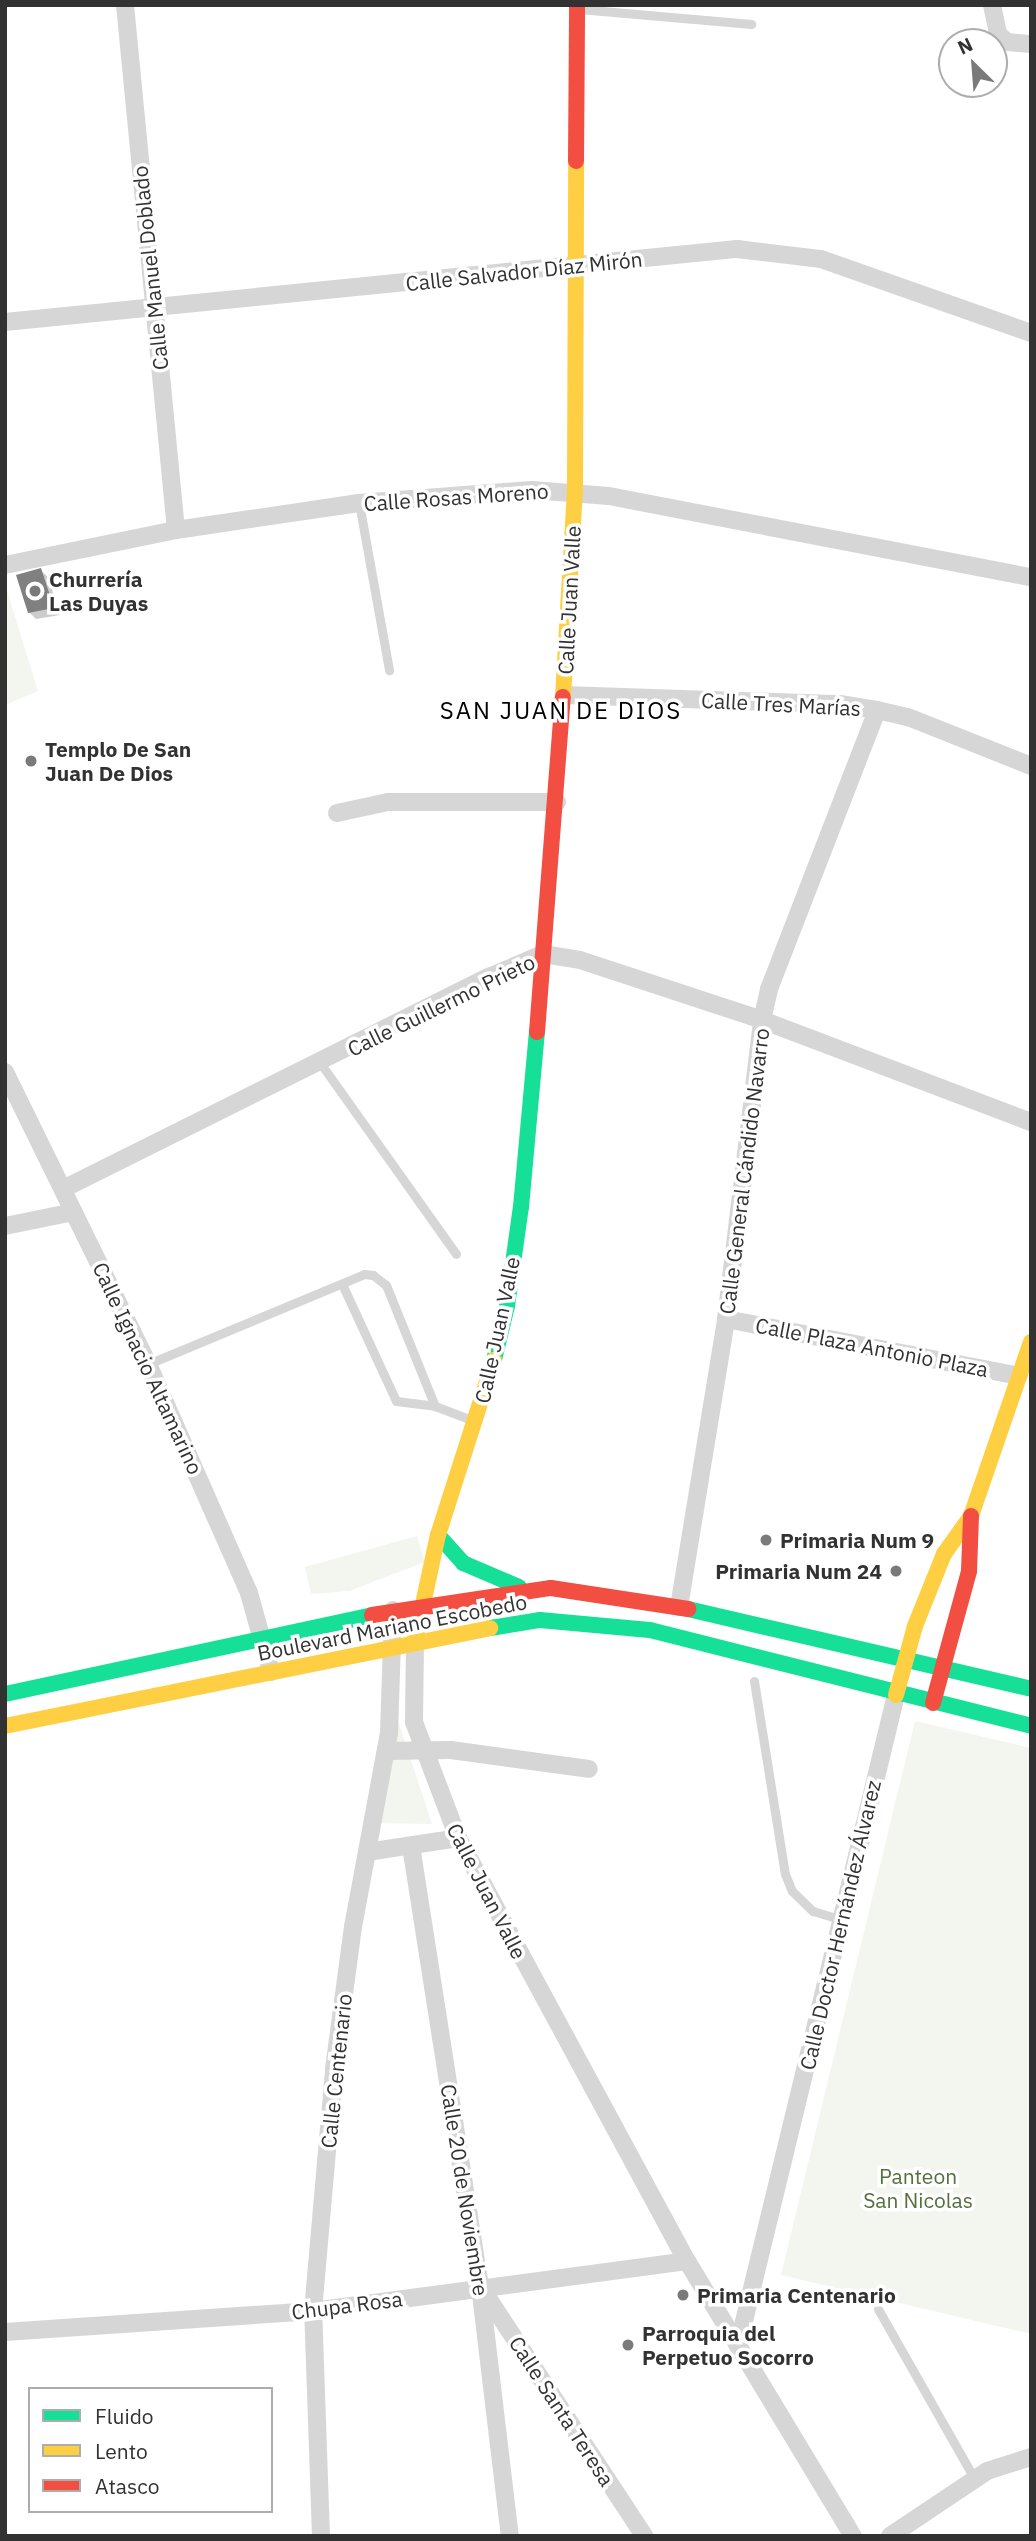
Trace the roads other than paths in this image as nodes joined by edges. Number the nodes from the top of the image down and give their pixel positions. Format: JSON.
{"nodes":[{"id":1,"x":125,"y":5,"type":"edge"},
{"id":2,"x":992,"y":5,"type":"edge"},
{"id":3,"x":577,"y":7,"type":"edge"},
{"id":4,"x":751,"y":24,"type":"dead end"},
{"id":5,"x":1031,"y":44,"type":"edge"},
{"id":6,"x":578,"y":266,"type":"junction"},
{"id":7,"x":154,"y":308,"type":"junction"},
{"id":8,"x":5,"y":322,"type":"edge"},
{"id":9,"x":1031,"y":334,"type":"edge"},
{"id":10,"x":575,"y":491,"type":"junction"},
{"id":11,"x":359,"y":503,"type":"junction"},
{"id":12,"x":176,"y":530,"type":"junction"},
{"id":13,"x":5,"y":565,"type":"edge"},
{"id":14,"x":1031,"y":576,"type":"edge"},
{"id":15,"x":389,"y":670,"type":"dead end"},
{"id":16,"x":564,"y":695,"type":"junction"},
{"id":17,"x":877,"y":710,"type":"junction"},
{"id":18,"x":1031,"y":766,"type":"edge"},
{"id":19,"x":557,"y":802,"type":"junction"},
{"id":20,"x":337,"y":813,"type":"dead end"},
{"id":21,"x":543,"y":954,"type":"junction"},
{"id":22,"x":762,"y":1020,"type":"junction"},
{"id":23,"x":321,"y":1064,"type":"junction"},
{"id":24,"x":5,"y":1072,"type":"edge"},
{"id":25,"x":1031,"y":1122,"type":"edge"},
{"id":26,"x":63,"y":1189,"type":"junction"},
{"id":27,"x":74,"y":1212,"type":"junction"},
{"id":28,"x":5,"y":1226,"type":"edge"},
{"id":29,"x":456,"y":1254,"type":"dead end"},
{"id":30,"x":342,"y":1284,"type":"junction"},
{"id":31,"x":726,"y":1319,"type":"junction"},
{"id":32,"x":1031,"y":1342,"type":"edge"},
{"id":33,"x":148,"y":1364,"type":"junction"},
{"id":34,"x":1018,"y":1376,"type":"junction"},
{"id":35,"x":435,"y":1406,"type":"junction"},
{"id":36,"x":476,"y":1422,"type":"junction"},
{"id":37,"x":971,"y":1516,"type":"junction"},
{"id":38,"x":438,"y":1535,"type":"junction"},
{"id":39,"x":524,"y":1589,"type":"junction"},
{"id":40,"x":421,"y":1604,"type":"junction"},
{"id":41,"x":679,"y":1607,"type":"junction"},
{"id":42,"x":393,"y":1610,"type":"junction"},
{"id":43,"x":264,"y":1639,"type":"junction"},
{"id":44,"x":415,"y":1641,"type":"junction"},
{"id":45,"x":392,"y":1646,"type":"junction"},
{"id":46,"x":907,"y":1659,"type":"junction"},
{"id":47,"x":943,"y":1667,"type":"junction"},
{"id":48,"x":271,"y":1672,"type":"junction"},
{"id":49,"x":754,"y":1681,"type":"dead end"},
{"id":50,"x":1031,"y":1689,"type":"edge"},
{"id":51,"x":5,"y":1694,"type":"edge"},
{"id":52,"x":896,"y":1695,"type":"junction"},
{"id":53,"x":933,"y":1703,"type":"junction"},
{"id":54,"x":5,"y":1726,"type":"edge"},
{"id":55,"x":1031,"y":1726,"type":"edge"},
{"id":56,"x":421,"y":1749,"type":"junction"},
{"id":57,"x":386,"y":1751,"type":"junction"},
{"id":58,"x":589,"y":1769,"type":"dead end"},
{"id":59,"x":458,"y":1838,"type":"junction"},
{"id":60,"x":411,"y":1846,"type":"junction"},
{"id":61,"x":367,"y":1852,"type":"junction"},
{"id":62,"x":842,"y":1920,"type":"junction"},
{"id":63,"x":687,"y":2261,"type":"junction"},
{"id":64,"x":480,"y":2286,"type":"junction"},
{"id":65,"x":878,"y":2309,"type":"dead end"},
{"id":66,"x":313,"y":2311,"type":"junction"},
{"id":67,"x":5,"y":2332,"type":"edge"},
{"id":68,"x":738,"y":2346,"type":"junction"},
{"id":69,"x":1031,"y":2457,"type":"edge"},
{"id":70,"x":975,"y":2480,"type":"junction"},
{"id":71,"x":321,"y":2536,"type":"edge"},
{"id":72,"x":510,"y":2536,"type":"edge"},
{"id":73,"x":644,"y":2536,"type":"edge"},
{"id":74,"x":853,"y":2536,"type":"edge"},
{"id":75,"x":890,"y":2536,"type":"edge"}],
"edges":[{"from":1,"to":7,"type":"street","name":"Calle Manuel Doblado"},
{"from":2,"to":5,"type":"street"},
{"from":3,"to":4,"type":"lane"},
{"from":3,"to":6,"type":"street","name":"Calle Juan Valle"},
{"from":6,"to":7,"type":"street","name":"Calle Salvador Díaz Mirón"},
{"from":6,"to":9,"type":"street","name":"Calle Salvador Díaz Mirón"},
{"from":6,"to":10,"type":"street","name":"Calle Juan Valle"},
{"from":7,"to":8,"type":"street","name":"Calle Salvador Díaz Mirón"},
{"from":7,"to":12,"type":"street","name":"Calle Manuel Doblado"},
{"from":10,"to":11,"type":"street","name":"Calle Rosas Moreno"},
{"from":10,"to":14,"type":"street","name":"Calle Rosas Moreno"},
{"from":10,"to":16,"type":"street","name":"Calle Juan Valle"},
{"from":11,"to":12,"type":"street","name":"Calle Rosas Moreno"},
{"from":11,"to":15,"type":"lane"},
{"from":12,"to":13,"type":"street","name":"Calle Rosas Moreno"},
{"from":16,"to":17,"type":"street","name":"Calle Tres Marías"},
{"from":16,"to":19,"type":"street","name":"Calle Juan Valle"},
{"from":17,"to":18,"type":"street","name":"Calle Tres Marías"},
{"from":17,"to":22,"type":"street","name":"Calle General Cándido Navarro"},
{"from":19,"to":20,"type":"street"},
{"from":19,"to":21,"type":"street","name":"Calle Juan Valle"},
{"from":21,"to":22,"type":"street","name":"Calle Guillermo Prieto"},
{"from":21,"to":23,"type":"street","name":"Calle Guillermo Prieto"},
{"from":21,"to":36,"type":"street","name":"Calle Juan Valle"},
{"from":22,"to":25,"type":"street","name":"Calle Guillermo Prieto"},
{"from":22,"to":31,"type":"street","name":"Calle General Cándido Navarro"},
{"from":23,"to":26,"type":"street","name":"Calle Guillermo Prieto"},
{"from":23,"to":29,"type":"lane"},
{"from":24,"to":26,"type":"street","name":"Calle Ignacio Altamarino"},
{"from":26,"to":27,"type":"street","name":"Calle Ignacio Altamarino"},
{"from":27,"to":28,"type":"street"},
{"from":27,"to":33,"type":"street","name":"Calle Ignacio Altamarino"},
{"from":30,"to":33,"type":"lane"},
{"from":30,"to":35,"type":"lane"},
{"from":30,"to":35,"type":"lane"},
{"from":31,"to":34,"type":"street","name":"Calle Plaza Antonio Plaza"},
{"from":31,"to":41,"type":"street","name":"Calle General Cándido Navarro"},
{"from":32,"to":34,"type":"street","name":"Calle Doctor Hernández Álvarez"},
{"from":33,"to":43,"type":"street","name":"Calle Ignacio Altamarino"},
{"from":34,"to":37,"type":"street","name":"Calle Doctor Hernández Álvarez"},
{"from":35,"to":36,"type":"lane"},
{"from":36,"to":38,"type":"street","name":"Calle Juan Valle"},
{"from":37,"to":46,"type":"street","name":"Calle Doctor Hernández Álvarez"},
{"from":37,"to":47,"type":"street","name":"Calle Doctor Hernández Álvarez"},
{"from":38,"to":39,"type":"street"},
{"from":38,"to":40,"type":"street","name":"Calle Juan Valle"},
{"from":39,"to":40,"type":"street","name":"Boulevard Mariano Escobedo"},
{"from":39,"to":41,"type":"street","name":"Boulevard Mariano Escobedo"},
{"from":40,"to":42,"type":"street","name":"Boulevard Mariano Escobedo"},
{"from":40,"to":44,"type":"street","name":"Calle Juan Valle"},
{"from":41,"to":46,"type":"street","name":"Boulevard Mariano Escobedo"},
{"from":42,"to":43,"type":"street","name":"Boulevard Mariano Escobedo"},
{"from":42,"to":45,"type":"street","name":"Calle Centenario"},
{"from":43,"to":48,"type":"street","name":"Calle Ignacio Altamarino"},
{"from":43,"to":51,"type":"street","name":"Boulevard Mariano Escobedo"},
{"from":44,"to":45,"type":"street","name":"Boulevard Mariano Escobedo"},
{"from":44,"to":52,"type":"street","name":"Boulevard Mariano Escobedo"},
{"from":44,"to":56,"type":"street","name":"Calle Juan Valle"},
{"from":45,"to":48,"type":"street","name":"Boulevard Mariano Escobedo"},
{"from":45,"to":57,"type":"street","name":"Calle Centenario"},
{"from":46,"to":47,"type":"street","name":"Boulevard Mariano Escobedo"},
{"from":46,"to":52,"type":"street","name":"Calle Doctor Hernández Álvarez"},
{"from":47,"to":50,"type":"street","name":"Boulevard Mariano Escobedo"},
{"from":47,"to":53,"type":"street","name":"Calle Doctor Hernández Álvarez"},
{"from":48,"to":54,"type":"street","name":"Boulevard Mariano Escobedo"},
{"from":49,"to":62,"type":"lane"},
{"from":52,"to":53,"type":"street","name":"Boulevard Mariano Escobedo"},
{"from":52,"to":62,"type":"street","name":"Calle Doctor Hernández Álvarez"},
{"from":53,"to":55,"type":"street","name":"Boulevard Mariano Escobedo"},
{"from":56,"to":57,"type":"street"},
{"from":56,"to":58,"type":"street"},
{"from":56,"to":59,"type":"street","name":"Calle Juan Valle"},
{"from":57,"to":61,"type":"street","name":"Calle Centenario"},
{"from":59,"to":60,"type":"street"},
{"from":59,"to":63,"type":"street","name":"Calle Juan Valle"},
{"from":60,"to":61,"type":"street"},
{"from":60,"to":64,"type":"street","name":"Calle 20 de Noviembre"},
{"from":61,"to":66,"type":"street","name":"Calle Centenario"},
{"from":62,"to":68,"type":"street","name":"Calle Doctor Hernández Álvarez"},
{"from":63,"to":64,"type":"street","name":"Chupa Rosa"},
{"from":63,"to":68,"type":"street","name":"Calle Juan Valle"},
{"from":64,"to":66,"type":"street","name":"Chupa Rosa"},
{"from":64,"to":72,"type":"street","name":"Calle 20 de Noviembre"},
{"from":64,"to":73,"type":"street","name":"Calle Santa Teresa"},
{"from":65,"to":70,"type":"lane"},
{"from":66,"to":67,"type":"street","name":"Chupa Rosa"},
{"from":66,"to":71,"type":"street","name":"Calle Centenario"},
{"from":68,"to":74,"type":"street","name":"Calle Juan Valle"},
{"from":69,"to":70,"type":"street"},
{"from":70,"to":75,"type":"street"}]}
